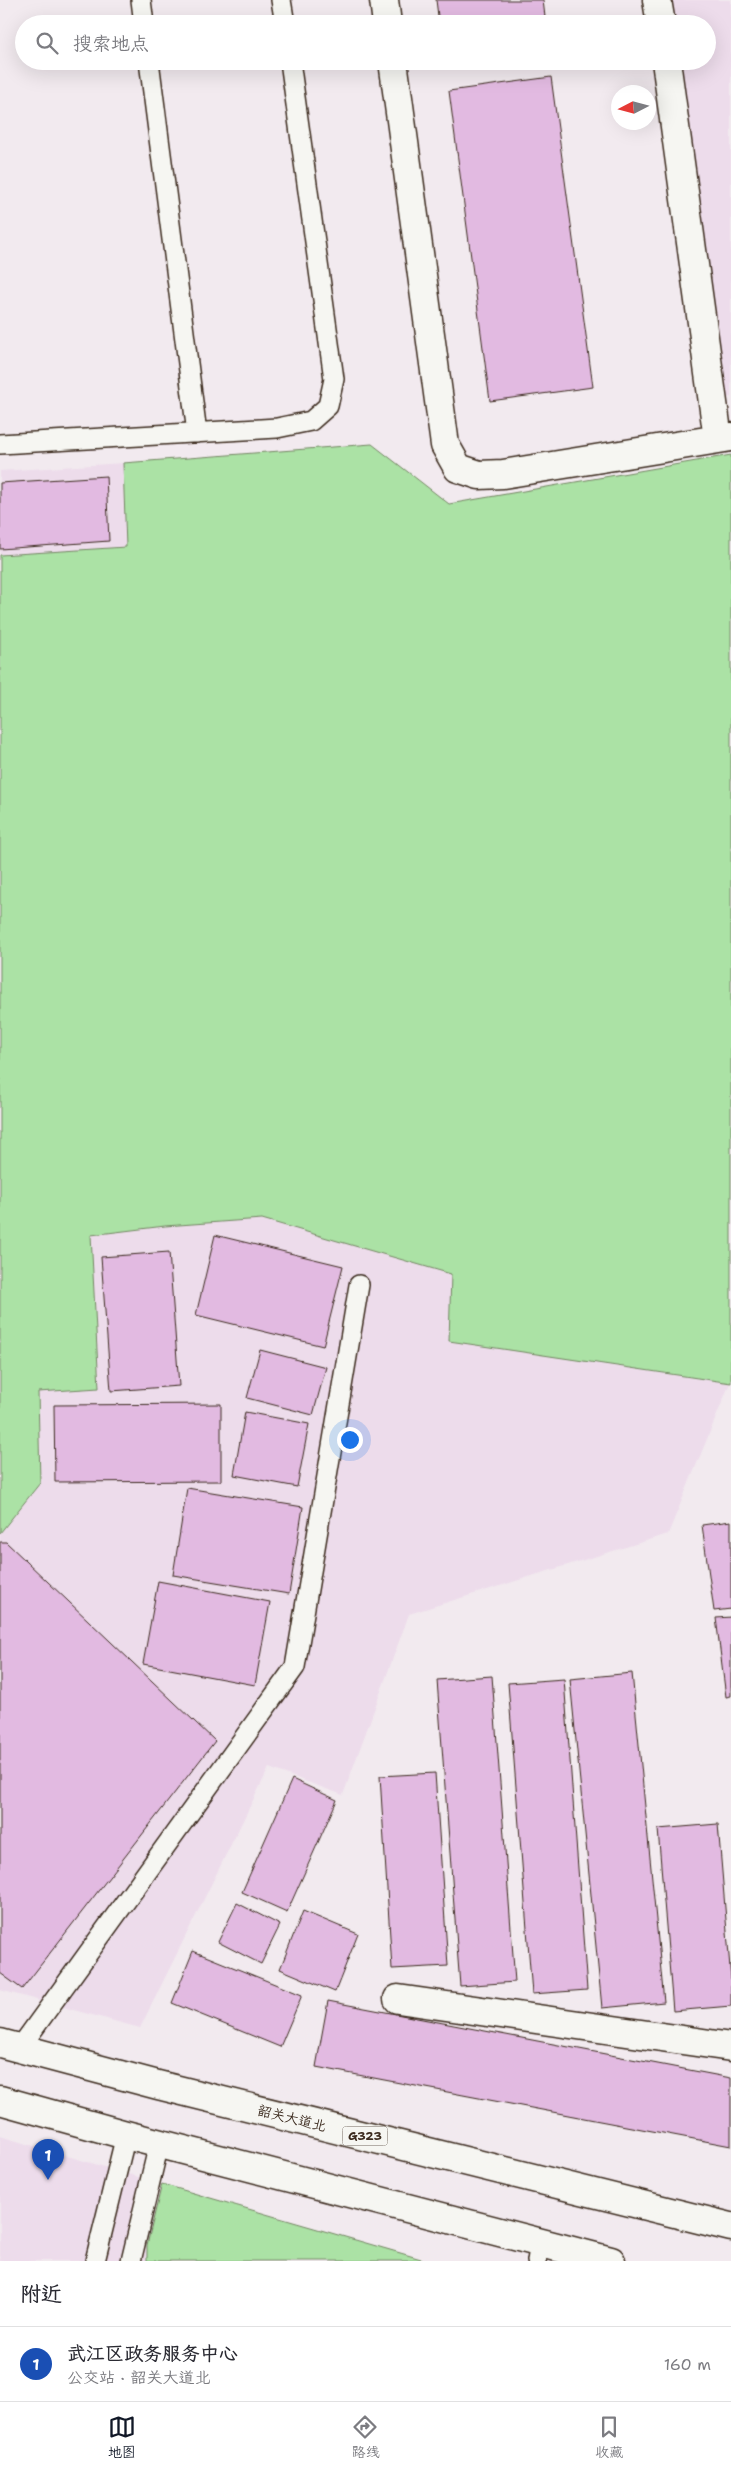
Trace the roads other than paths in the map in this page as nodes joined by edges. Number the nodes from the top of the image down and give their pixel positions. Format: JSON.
{"nodes":[{"id":1,"x":141,"y":0,"type":"edge"},
{"id":2,"x":281,"y":0,"type":"edge"},
{"id":3,"x":384,"y":0,"type":"edge"},
{"id":4,"x":657,"y":0,"type":"edge"},
{"id":5,"x":143,"y":15,"type":"edge"},
{"id":6,"x":283,"y":15,"type":"edge"},
{"id":7,"x":386,"y":15,"type":"edge"},
{"id":8,"x":660,"y":15,"type":"edge"},
{"id":9,"x":150,"y":70,"type":"edge"},
{"id":10,"x":291,"y":70,"type":"edge"},
{"id":11,"x":393,"y":70,"type":"edge"},
{"id":12,"x":667,"y":70,"type":"edge"},
{"id":13,"x":197,"y":432,"type":"junction"},
{"id":14,"x":724,"y":438,"type":"edge"},
{"id":15,"x":0,"y":444,"type":"edge"},
{"id":16,"x":359,"y":1285,"type":"dead end"},
{"id":17,"x":398,"y":1999,"type":"dead end"},
{"id":18,"x":10,"y":2046,"type":"edge"},
{"id":19,"x":731,"y":2047,"type":"edge"},
{"id":20,"x":0,"y":2100,"type":"edge"},
{"id":21,"x":126,"y":2136,"type":"junction"},
{"id":22,"x":159,"y":2144,"type":"junction"},
{"id":23,"x":731,"y":2226,"type":"edge"},
{"id":24,"x":538,"y":2252,"type":"edge"},
{"id":25,"x":95,"y":2261,"type":"edge"},
{"id":26,"x":131,"y":2261,"type":"edge"},
{"id":27,"x":610,"y":2261,"type":"edge"}],
"edges":[{"from":1,"to":5,"type":"lane"},
{"from":2,"to":6,"type":"lane"},
{"from":3,"to":7,"type":"main road"},
{"from":4,"to":8,"type":"main road"},
{"from":9,"to":13,"type":"lane"},
{"from":10,"to":13,"type":"lane"},
{"from":11,"to":14,"type":"main road"},
{"from":12,"to":14,"type":"main road"},
{"from":13,"to":15,"type":"lane"},
{"from":16,"to":18,"type":"lane"},
{"from":17,"to":19,"type":"main road"},
{"from":18,"to":23,"type":"main road","name":"韶关大道北","number":"G323"},
{"from":20,"to":21,"type":"main road"},
{"from":21,"to":22,"type":"main road"},
{"from":21,"to":25,"type":"lane"},
{"from":22,"to":24,"type":"main road"},
{"from":22,"to":26,"type":"lane"},
{"from":24,"to":27,"type":"main road"}]}
